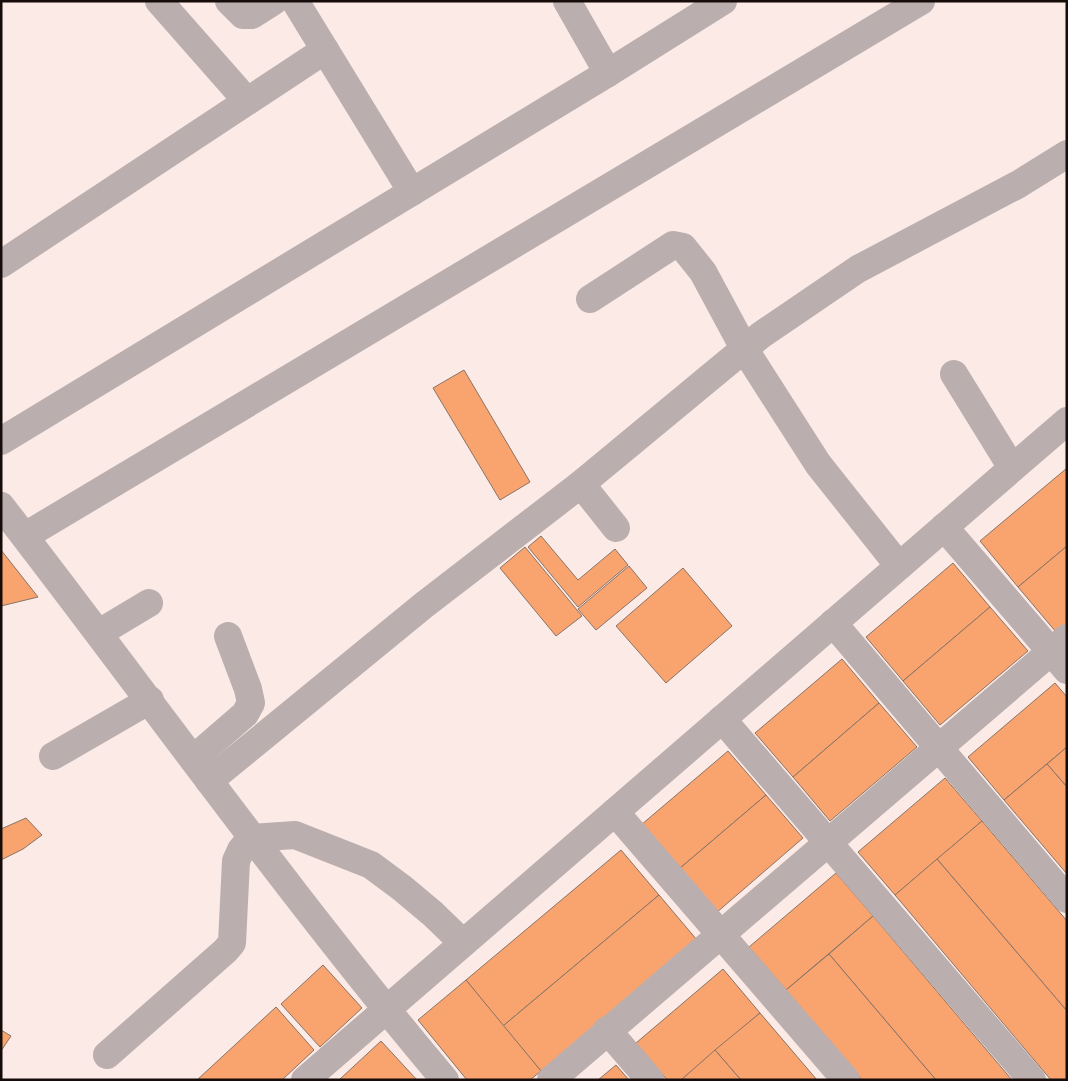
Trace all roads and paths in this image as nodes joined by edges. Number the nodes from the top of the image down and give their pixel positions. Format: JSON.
{"nodes":[{"id":1,"x":159,"y":1,"type":"edge"},
{"id":2,"x":229,"y":1,"type":"edge"},
{"id":3,"x":274,"y":1,"type":"edge"},
{"id":4,"x":295,"y":1,"type":"edge"},
{"id":5,"x":567,"y":1,"type":"edge"},
{"id":6,"x":723,"y":1,"type":"edge"},
{"id":7,"x":921,"y":1,"type":"edge"},
{"id":8,"x":325,"y":50,"type":"junction"},
{"id":9,"x":608,"y":73,"type":"junction"},
{"id":10,"x":247,"y":101,"type":"junction"},
{"id":11,"x":1067,"y":154,"type":"edge"},
{"id":12,"x":412,"y":192,"type":"junction"},
{"id":13,"x":1,"y":264,"type":"edge"},
{"id":14,"x":590,"y":299,"type":"dead end"},
{"id":15,"x":745,"y":350,"type":"junction"},
{"id":16,"x":954,"y":374,"type":"dead end"},
{"id":17,"x":1067,"y":421,"type":"edge"},
{"id":18,"x":1,"y":441,"type":"edge"},
{"id":19,"x":1012,"y":468,"type":"junction"},
{"id":20,"x":581,"y":484,"type":"junction"},
{"id":21,"x":1,"y":506,"type":"edge"},
{"id":22,"x":944,"y":527,"type":"junction"},
{"id":23,"x":616,"y":528,"type":"dead end"},
{"id":24,"x":25,"y":536,"type":"junction"},
{"id":25,"x":899,"y":566,"type":"junction"},
{"id":26,"x":149,"y":603,"type":"dead end"},
{"id":27,"x":833,"y":623,"type":"junction"},
{"id":28,"x":99,"y":633,"type":"junction"},
{"id":29,"x":228,"y":636,"type":"dead end"},
{"id":30,"x":1062,"y":653,"type":"edge"},
{"id":31,"x":150,"y":700,"type":"junction"},
{"id":32,"x":722,"y":719,"type":"junction"},
{"id":33,"x":938,"y":747,"type":"junction"},
{"id":34,"x":53,"y":756,"type":"dead end"},
{"id":35,"x":193,"y":759,"type":"junction"},
{"id":36,"x":209,"y":781,"type":"junction"},
{"id":37,"x":614,"y":812,"type":"junction"},
{"id":38,"x":251,"y":838,"type":"junction"},
{"id":39,"x":828,"y":843,"type":"junction"},
{"id":40,"x":1067,"y":900,"type":"edge"},
{"id":41,"x":721,"y":935,"type":"junction"},
{"id":42,"x":462,"y":944,"type":"junction"},
{"id":43,"x":386,"y":1010,"type":"junction"},
{"id":44,"x":607,"y":1030,"type":"junction"},
{"id":45,"x":107,"y":1055,"type":"dead end"},
{"id":46,"x":305,"y":1080,"type":"edge"},
{"id":47,"x":445,"y":1080,"type":"edge"},
{"id":48,"x":551,"y":1080,"type":"edge"},
{"id":49,"x":650,"y":1080,"type":"edge"},
{"id":50,"x":846,"y":1080,"type":"edge"},
{"id":51,"x":1032,"y":1080,"type":"edge"}],
"edges":[{"from":1,"to":10,"type":"street"},
{"from":2,"to":3,"type":"street"},
{"from":4,"to":8,"type":"street"},
{"from":5,"to":9,"type":"street"},
{"from":6,"to":9,"type":"street"},
{"from":7,"to":24,"type":"street"},
{"from":8,"to":10,"type":"street"},
{"from":8,"to":12,"type":"street"},
{"from":9,"to":12,"type":"street"},
{"from":10,"to":13,"type":"street"},
{"from":11,"to":15,"type":"street"},
{"from":12,"to":18,"type":"street"},
{"from":14,"to":15,"type":"street"},
{"from":15,"to":20,"type":"street"},
{"from":15,"to":25,"type":"street"},
{"from":16,"to":19,"type":"street"},
{"from":17,"to":19,"type":"street"},
{"from":19,"to":22,"type":"street"},
{"from":20,"to":23,"type":"street"},
{"from":20,"to":36,"type":"street"},
{"from":21,"to":24,"type":"street"},
{"from":22,"to":25,"type":"street"},
{"from":22,"to":30,"type":"street"},
{"from":24,"to":28,"type":"street"},
{"from":25,"to":27,"type":"street"},
{"from":26,"to":28,"type":"street"},
{"from":27,"to":32,"type":"street"},
{"from":27,"to":33,"type":"street"},
{"from":28,"to":31,"type":"street"},
{"from":29,"to":35,"type":"street"},
{"from":30,"to":33,"type":"street"},
{"from":31,"to":34,"type":"street"},
{"from":31,"to":35,"type":"street"},
{"from":32,"to":37,"type":"street"},
{"from":32,"to":39,"type":"street"},
{"from":33,"to":39,"type":"street"},
{"from":33,"to":40,"type":"street"},
{"from":35,"to":36,"type":"street"},
{"from":36,"to":38,"type":"street"},
{"from":37,"to":41,"type":"street"},
{"from":37,"to":42,"type":"street"},
{"from":38,"to":42,"type":"street"},
{"from":38,"to":43,"type":"street"},
{"from":38,"to":45,"type":"street"},
{"from":39,"to":41,"type":"street"},
{"from":39,"to":51,"type":"street"},
{"from":41,"to":44,"type":"street"},
{"from":41,"to":50,"type":"street"},
{"from":42,"to":43,"type":"street"},
{"from":43,"to":46,"type":"street"},
{"from":43,"to":47,"type":"street"},
{"from":44,"to":48,"type":"street"},
{"from":44,"to":49,"type":"street"}]}
